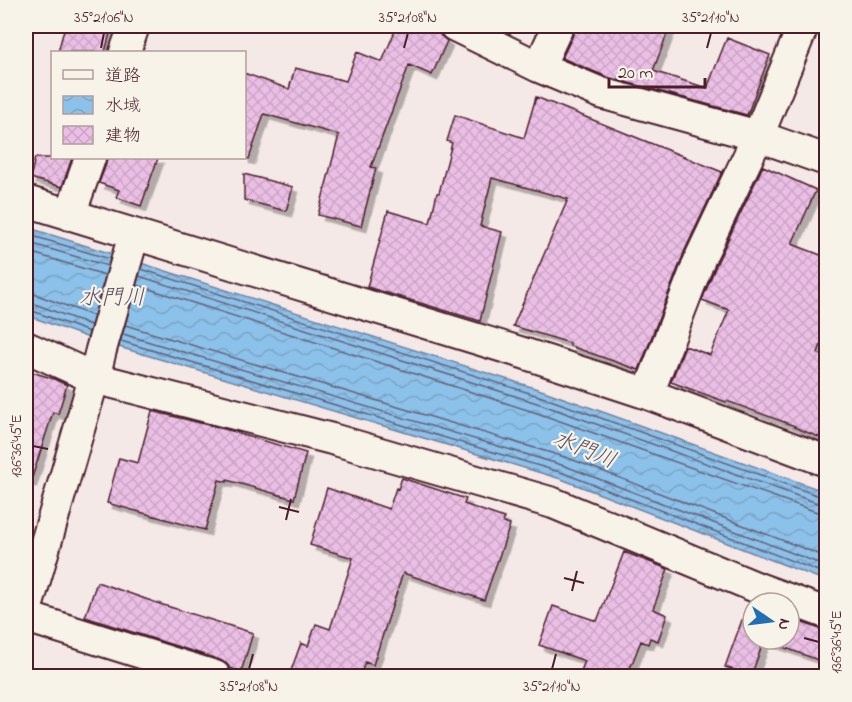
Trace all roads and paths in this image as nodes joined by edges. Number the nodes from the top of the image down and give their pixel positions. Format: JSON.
{"nodes":[{"id":1,"x":134,"y":26,"type":"edge"},
{"id":2,"x":455,"y":26,"type":"edge"},
{"id":3,"x":558,"y":26,"type":"edge"},
{"id":4,"x":803,"y":26,"type":"edge"},
{"id":5,"x":125,"y":51,"type":"edge"},
{"id":6,"x":539,"y":67,"type":"junction"},
{"id":7,"x":759,"y":136,"type":"junction"},
{"id":8,"x":90,"y":159,"type":"edge"},
{"id":9,"x":826,"y":160,"type":"edge"},
{"id":10,"x":26,"y":201,"type":"edge"},
{"id":11,"x":70,"y":215,"type":"junction"},
{"id":12,"x":131,"y":244,"type":"junction"},
{"id":13,"x":26,"y":346,"type":"edge"},
{"id":14,"x":97,"y":364,"type":"junction"},
{"id":15,"x":648,"y":394,"type":"junction"},
{"id":16,"x":826,"y":460,"type":"edge"},
{"id":17,"x":26,"y":611,"type":"edge"},
{"id":18,"x":826,"y":613,"type":"edge"},
{"id":19,"x":26,"y":617,"type":"edge"},
{"id":20,"x":215,"y":676,"type":"edge"}],
"edges":[{"from":1,"to":5,"type":"street"},
{"from":2,"to":6,"type":"street"},
{"from":3,"to":6,"type":"street"},
{"from":4,"to":7,"type":"street"},
{"from":6,"to":7,"type":"street"},
{"from":7,"to":9,"type":"street"},
{"from":7,"to":15,"type":"street"},
{"from":8,"to":11,"type":"street"},
{"from":10,"to":11,"type":"street"},
{"from":11,"to":12,"type":"street"},
{"from":12,"to":14,"type":"street"},
{"from":12,"to":15,"type":"street"},
{"from":13,"to":14,"type":"street"},
{"from":14,"to":17,"type":"street"},
{"from":14,"to":18,"type":"street"},
{"from":15,"to":16,"type":"street"},
{"from":19,"to":20,"type":"street"}]}
